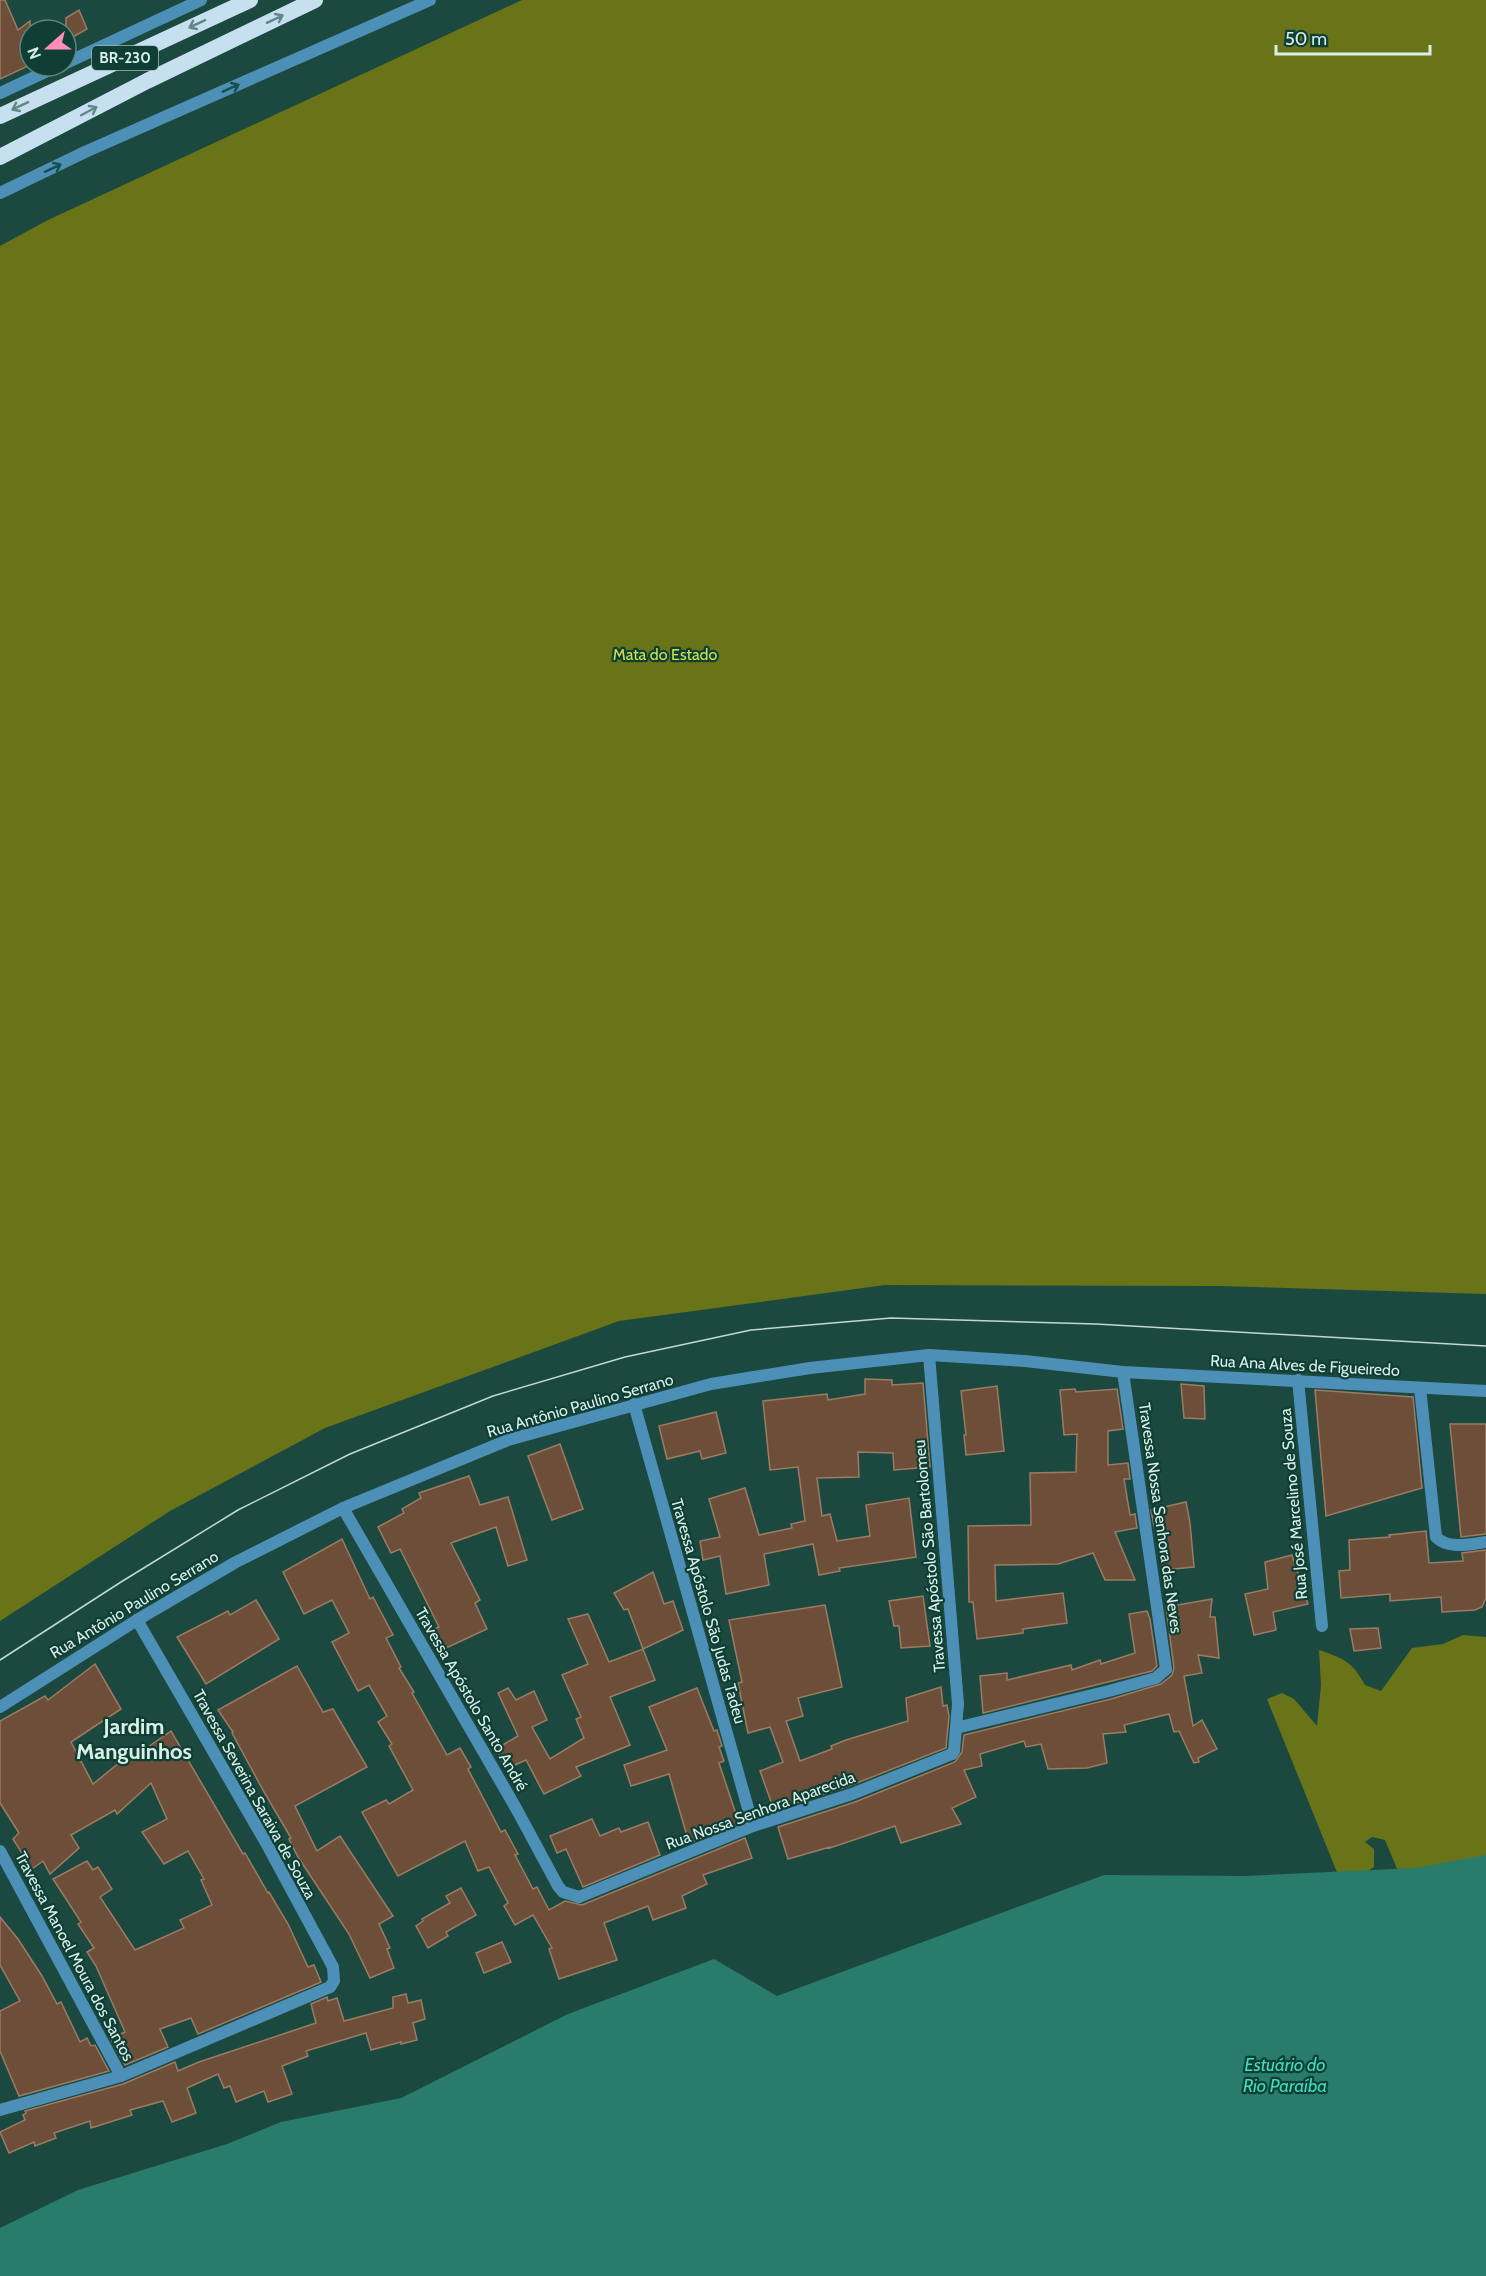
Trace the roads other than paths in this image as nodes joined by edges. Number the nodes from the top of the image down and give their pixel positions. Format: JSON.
{"nodes":[{"id":1,"x":201,"y":0,"type":"edge"},
{"id":2,"x":250,"y":0,"type":"edge"},
{"id":3,"x":315,"y":0,"type":"edge"},
{"id":4,"x":430,"y":0,"type":"edge"},
{"id":5,"x":78,"y":57,"type":"edge"},
{"id":6,"x":32,"y":78,"type":"edge"},
{"id":7,"x":0,"y":93,"type":"edge"},
{"id":8,"x":0,"y":116,"type":"edge"},
{"id":9,"x":0,"y":158,"type":"edge"},
{"id":10,"x":0,"y":193,"type":"edge"},
{"id":11,"x":929,"y":1355,"type":"junction"},
{"id":12,"x":1123,"y":1372,"type":"junction"},
{"id":13,"x":1298,"y":1380,"type":"junction"},
{"id":14,"x":1420,"y":1388,"type":"junction"},
{"id":15,"x":1486,"y":1391,"type":"edge"},
{"id":16,"x":634,"y":1404,"type":"junction"},
{"id":17,"x":343,"y":1508,"type":"junction"},
{"id":18,"x":1486,"y":1542,"type":"edge"},
{"id":19,"x":137,"y":1620,"type":"junction"},
{"id":20,"x":1322,"y":1626,"type":"dead end"},
{"id":21,"x":0,"y":1707,"type":"edge"},
{"id":22,"x":956,"y":1728,"type":"junction"},
{"id":23,"x":952,"y":1754,"type":"joint"},
{"id":24,"x":753,"y":1826,"type":"junction"},
{"id":25,"x":0,"y":1851,"type":"edge"},
{"id":26,"x":579,"y":1897,"type":"joint"},
{"id":27,"x":121,"y":2076,"type":"junction"},
{"id":28,"x":0,"y":2110,"type":"edge"}],
"edges":[{"from":1,"to":5,"type":"street"},
{"from":2,"to":8,"type":"highway","number":"BR-230","one_way":true},
{"from":9,"to":3,"type":"highway","number":"BR-230","one_way":true},
{"from":10,"to":4,"type":"street","one_way":true},
{"from":6,"to":7,"type":"street"},
{"from":11,"to":12,"type":"street","name":"Rua Antônio Paulino Serrano"},
{"from":11,"to":16,"type":"street","name":"Rua Antônio Paulino Serrano"},
{"from":11,"to":22,"type":"street","name":"Travessa Apóstolo São Bartolomeu"},
{"from":12,"to":13,"type":"street","name":"Rua Ana Alves de Figueiredo"},
{"from":12,"to":22,"type":"street","name":"Travessa Nossa Senhora das Neves"},
{"from":13,"to":14,"type":"street","name":"Rua Ana Alves de Figueiredo"},
{"from":13,"to":20,"type":"street","name":"Rua José Marcelino de Souza"},
{"from":14,"to":15,"type":"street","name":"Rua Ana Alves de Figueiredo"},
{"from":14,"to":18,"type":"street"},
{"from":16,"to":17,"type":"street","name":"Rua Antônio Paulino Serrano"},
{"from":16,"to":24,"type":"street","name":"Travessa Apóstolo São Judas Tadeu"},
{"from":17,"to":19,"type":"street","name":"Rua Antônio Paulino Serrano"},
{"from":17,"to":26,"type":"street","name":"Travessa Apóstolo Santo André"},
{"from":19,"to":21,"type":"street","name":"Rua Antônio Paulino Serrano"},
{"from":19,"to":27,"type":"street","name":"Travessa Severina Saraiva de Souza"},
{"from":22,"to":23,"type":"street","name":"Travessa Apóstolo São Bartolomeu"},
{"from":23,"to":24,"type":"street","name":"Rua Nossa Senhora Aparecida"},
{"from":24,"to":26,"type":"street","name":"Rua Nossa Senhora Aparecida"},
{"from":25,"to":27,"type":"street","name":"Travessa Manoel Moura dos Santos"},
{"from":27,"to":28,"type":"street"}]}
